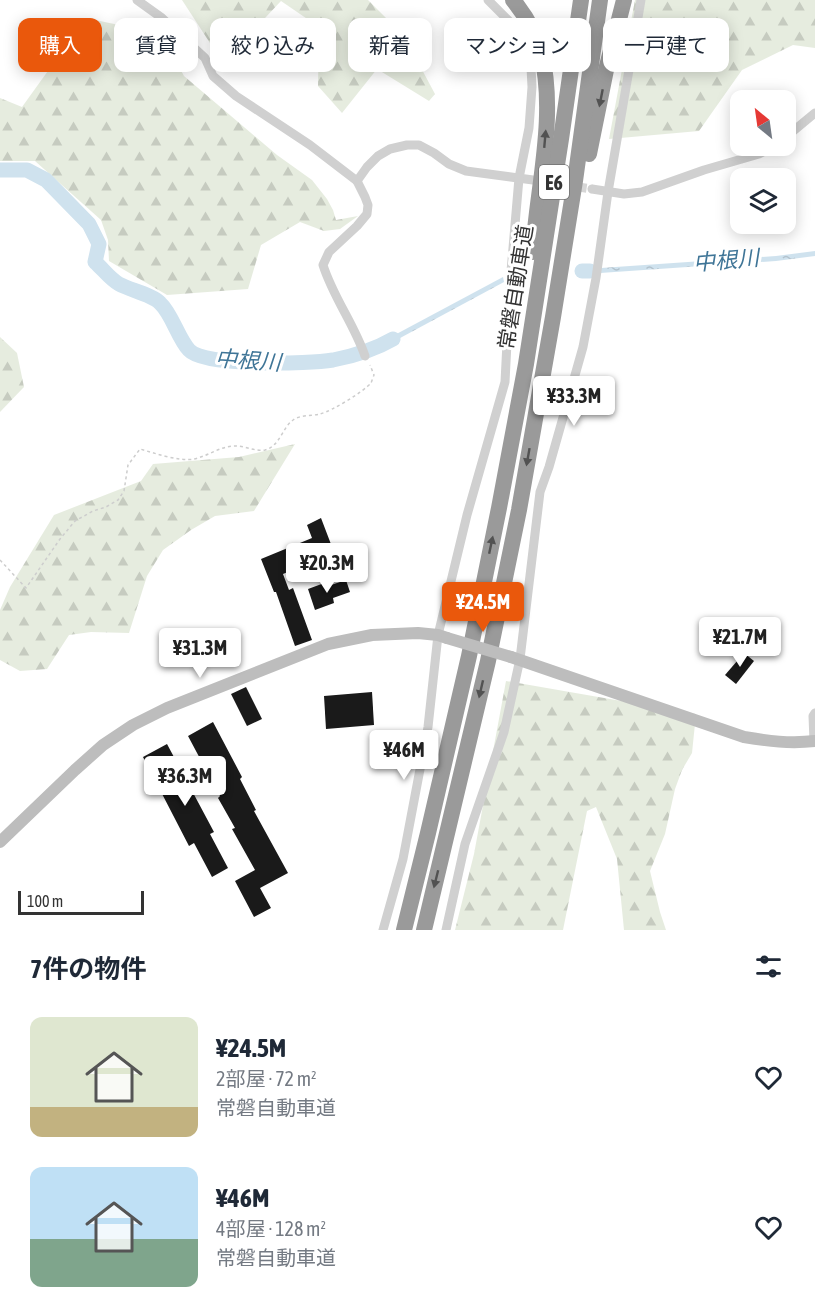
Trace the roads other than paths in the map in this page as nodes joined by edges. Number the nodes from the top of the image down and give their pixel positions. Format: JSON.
{"nodes":[{"id":1,"x":137,"y":0,"type":"edge"},
{"id":2,"x":488,"y":0,"type":"edge"},
{"id":3,"x":513,"y":0,"type":"edge"},
{"id":4,"x":581,"y":0,"type":"edge"},
{"id":5,"x":600,"y":0,"type":"edge"},
{"id":6,"x":624,"y":0,"type":"edge"},
{"id":7,"x":641,"y":0,"type":"edge"},
{"id":8,"x":815,"y":113,"type":"edge"},
{"id":9,"x":796,"y":128,"type":"edge"},
{"id":10,"x":752,"y":156,"type":"edge"},
{"id":11,"x":519,"y":178,"type":"junction"},
{"id":12,"x":533,"y":180,"type":"dead end"},
{"id":13,"x":357,"y":181,"type":"junction"},
{"id":14,"x":592,"y":189,"type":"tunnel mouth"},
{"id":15,"x":608,"y":192,"type":"junction"},
{"id":16,"x":553,"y":317,"type":"junction"},
{"id":17,"x":364,"y":352,"type":"road end"},
{"id":18,"x":526,"y":364,"type":"junction"},
{"id":19,"x":442,"y":637,"type":"junction"},
{"id":20,"x":516,"y":658,"type":"junction"},
{"id":21,"x":815,"y":713,"type":"edge"},
{"id":22,"x":815,"y":741,"type":"edge"},
{"id":23,"x":0,"y":842,"type":"edge"},
{"id":24,"x":382,"y":930,"type":"edge"},
{"id":25,"x":404,"y":930,"type":"edge"},
{"id":26,"x":424,"y":930,"type":"edge"},
{"id":27,"x":446,"y":930,"type":"edge"}],
"edges":[{"from":1,"to":13,"type":"street"},
{"from":2,"to":11,"type":"street"},
{"from":18,"to":3,"type":"highway","one_way":true},
{"from":4,"to":18,"type":"highway","name":"常磐自動車道","number":"E6"},
{"from":5,"to":16,"type":"highway","name":"常磐自動車道","number":"E6"},
{"from":6,"to":16,"type":"highway","one_way":true},
{"from":7,"to":15,"type":"street"},
{"from":8,"to":9,"type":"street"},
{"from":10,"to":15,"type":"street"},
{"from":11,"to":12,"type":"street"},
{"from":11,"to":13,"type":"street"},
{"from":11,"to":19,"type":"street"},
{"from":13,"to":17,"type":"street"},
{"from":14,"to":15,"type":"street"},
{"from":15,"to":20,"type":"street"},
{"from":16,"to":26,"type":"highway","name":"常磐自動車道","number":"E6","one_way":true},
{"from":25,"to":18,"type":"highway","name":"常磐自動車道","number":"E6","one_way":true},
{"from":19,"to":20,"type":"street","bridge":true},
{"from":19,"to":23,"type":"street"},
{"from":19,"to":24,"type":"street"},
{"from":20,"to":22,"type":"street"},
{"from":20,"to":27,"type":"street"},
{"from":21,"to":22,"type":"street"}]}
